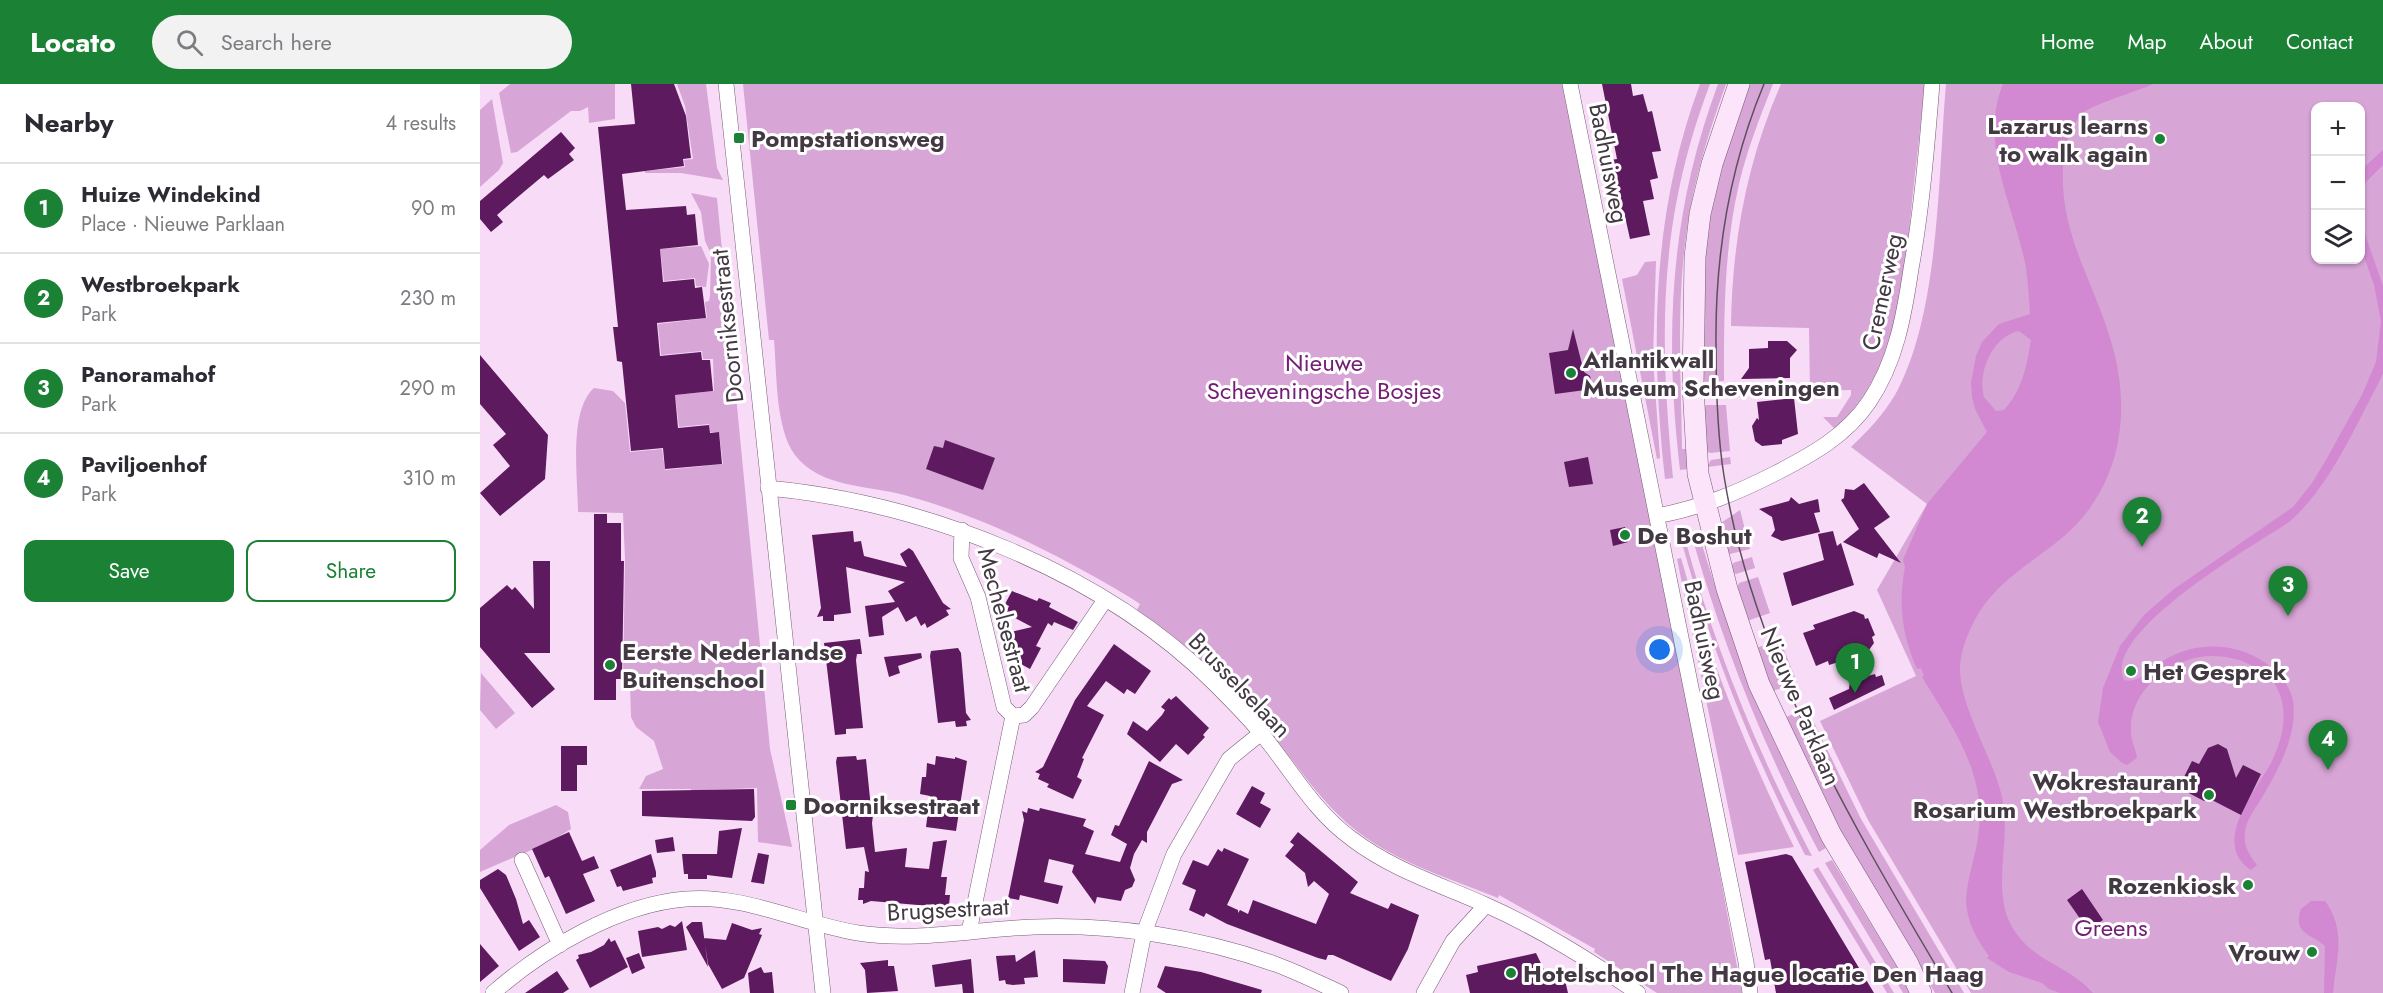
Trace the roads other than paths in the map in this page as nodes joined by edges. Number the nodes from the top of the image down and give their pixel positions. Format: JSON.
{"nodes":[{"id":1,"x":726,"y":84,"type":"edge"},
{"id":2,"x":1570,"y":84,"type":"edge"},
{"id":3,"x":1739,"y":84,"type":"edge"},
{"id":4,"x":1932,"y":84,"type":"edge"},
{"id":5,"x":768,"y":488,"type":"junction"},
{"id":6,"x":1705,"y":506,"type":"junction"},
{"id":7,"x":1657,"y":516,"type":"junction"},
{"id":8,"x":962,"y":530,"type":"junction"},
{"id":9,"x":1105,"y":600,"type":"junction"},
{"id":10,"x":1013,"y":716,"type":"junction"},
{"id":11,"x":1261,"y":733,"type":"junction"},
{"id":12,"x":522,"y":860,"type":"dead end"},
{"id":13,"x":1486,"y":905,"type":"junction"},
{"id":14,"x":815,"y":924,"type":"junction"},
{"id":15,"x":969,"y":932,"type":"junction"},
{"id":16,"x":1143,"y":933,"type":"junction"},
{"id":17,"x":560,"y":945,"type":"junction"},
{"id":18,"x":1918,"y":984,"type":"edge"},
{"id":19,"x":493,"y":993,"type":"edge"},
{"id":20,"x":823,"y":993,"type":"edge"},
{"id":21,"x":1132,"y":993,"type":"edge"},
{"id":22,"x":1341,"y":993,"type":"edge"},
{"id":23,"x":1424,"y":993,"type":"edge"},
{"id":24,"x":1638,"y":993,"type":"edge"},
{"id":25,"x":1750,"y":993,"type":"edge"},
{"id":26,"x":1927,"y":993,"type":"edge"}],
"edges":[{"from":1,"to":5,"type":"street","name":"Doorniksestraat"},
{"from":2,"to":7,"type":"street","name":"Badhuisweg"},
{"from":3,"to":6,"type":"main road","name":"Nieuwe Parklaan"},
{"from":4,"to":6,"type":"street","name":"Cremerweg"},
{"from":5,"to":8,"type":"street","name":"Brusselselaan"},
{"from":5,"to":14,"type":"street","name":"Doorniksestraat"},
{"from":6,"to":7,"type":"street","name":"Cremerweg"},
{"from":6,"to":18,"type":"main road","name":"Nieuwe Parklaan"},
{"from":7,"to":25,"type":"street","name":"Badhuisweg"},
{"from":8,"to":9,"type":"street","name":"Brusselselaan"},
{"from":8,"to":10,"type":"street","name":"Mechelsestraat"},
{"from":9,"to":10,"type":"street","name":"Mechelsestraat"},
{"from":9,"to":11,"type":"street","name":"Brusselselaan"},
{"from":10,"to":15,"type":"street","name":"Mechelsestraat"},
{"from":11,"to":13,"type":"street","name":"Brusselselaan"},
{"from":11,"to":16,"type":"street"},
{"from":12,"to":17,"type":"street"},
{"from":13,"to":23,"type":"street"},
{"from":13,"to":24,"type":"street","name":"Brusselselaan"},
{"from":14,"to":15,"type":"street","name":"Brugsestraat"},
{"from":14,"to":17,"type":"street","name":"Brugsestraat"},
{"from":14,"to":20,"type":"street","name":"Doorniksestraat"},
{"from":15,"to":16,"type":"street","name":"Brugsestraat"},
{"from":16,"to":21,"type":"street"},
{"from":16,"to":22,"type":"street","name":"Brugsestraat"},
{"from":17,"to":19,"type":"street","name":"Brugsestraat"},
{"from":18,"to":26,"type":"main road","name":"Nieuwe Parklaan"}]}
